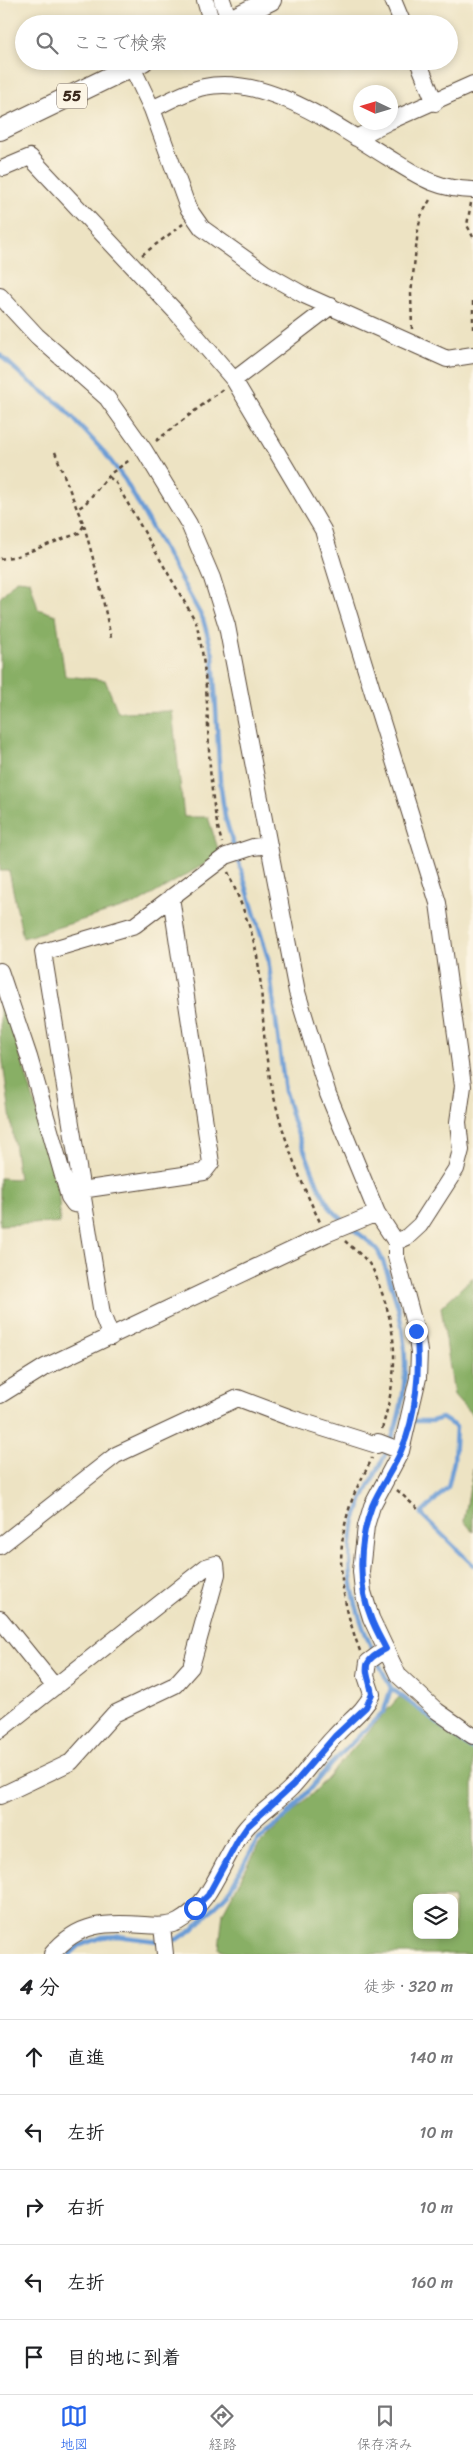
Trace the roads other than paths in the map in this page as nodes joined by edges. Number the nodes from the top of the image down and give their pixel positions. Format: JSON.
{"nodes":[{"id":1,"x":205,"y":0,"type":"edge"},
{"id":2,"x":222,"y":0,"type":"edge"},
{"id":3,"x":271,"y":0,"type":"edge"},
{"id":4,"x":393,"y":0,"type":"edge"},
{"id":5,"x":215,"y":15,"type":"edge"},
{"id":6,"x":221,"y":15,"type":"edge"},
{"id":7,"x":238,"y":15,"type":"edge"},
{"id":8,"x":399,"y":15,"type":"edge"},
{"id":9,"x":125,"y":70,"type":"edge"},
{"id":10,"x":139,"y":70,"type":"edge"},
{"id":11,"x":422,"y":70,"type":"edge"},
{"id":12,"x":473,"y":84,"type":"edge"},
{"id":13,"x":435,"y":103,"type":"junction"},
{"id":14,"x":152,"y":109,"type":"junction"},
{"id":15,"x":398,"y":118,"type":"edge"},
{"id":16,"x":0,"y":130,"type":"edge"},
{"id":17,"x":372,"y":130,"type":"edge"},
{"id":18,"x":356,"y":138,"type":"junction"},
{"id":19,"x":4,"y":168,"type":"dead end"},
{"id":20,"x":473,"y":190,"type":"edge"},
{"id":21,"x":0,"y":296,"type":"edge"},
{"id":22,"x":331,"y":306,"type":"junction"},
{"id":23,"x":473,"y":354,"type":"edge"},
{"id":24,"x":234,"y":380,"type":"junction"},
{"id":25,"x":261,"y":846,"type":"junction"},
{"id":26,"x":171,"y":897,"type":"junction"},
{"id":27,"x":0,"y":971,"type":"edge"},
{"id":28,"x":468,"y":1082,"type":"edge"},
{"id":29,"x":82,"y":1198,"type":"junction"},
{"id":30,"x":377,"y":1213,"type":"junction"},
{"id":31,"x":396,"y":1242,"type":"junction"},
{"id":32,"x":111,"y":1336,"type":"junction"},
{"id":33,"x":0,"y":1395,"type":"edge"},
{"id":34,"x":401,"y":1451,"type":"junction"},
{"id":35,"x":0,"y":1546,"type":"edge"},
{"id":36,"x":0,"y":1619,"type":"edge"},
{"id":37,"x":379,"y":1654,"type":"junction"},
{"id":38,"x":55,"y":1687,"type":"junction"},
{"id":39,"x":0,"y":1730,"type":"edge"},
{"id":40,"x":473,"y":1736,"type":"edge"},
{"id":41,"x":0,"y":1796,"type":"edge"},
{"id":42,"x":163,"y":1929,"type":"junction"},
{"id":43,"x":165,"y":1952,"type":"edge"},
{"id":44,"x":52,"y":1954,"type":"edge"}],
"edges":[{"from":1,"to":5,"type":"street"},
{"from":2,"to":6,"type":"street"},
{"from":3,"to":7,"type":"main road"},
{"from":4,"to":8,"type":"street"},
{"from":9,"to":16,"type":"main road","number":"55"},
{"from":10,"to":14,"type":"street"},
{"from":11,"to":13,"type":"street"},
{"from":12,"to":13,"type":"street"},
{"from":13,"to":15,"type":"street"},
{"from":14,"to":18,"type":"street"},
{"from":14,"to":22,"type":"street"},
{"from":17,"to":18,"type":"street"},
{"from":18,"to":20,"type":"street"},
{"from":19,"to":24,"type":"street"},
{"from":21,"to":25,"type":"street"},
{"from":22,"to":23,"type":"street"},
{"from":22,"to":24,"type":"street"},
{"from":24,"to":28,"type":"street"},
{"from":25,"to":26,"type":"street"},
{"from":25,"to":30,"type":"street"},
{"from":26,"to":29,"type":"street"},
{"from":26,"to":29,"type":"street"},
{"from":27,"to":29,"type":"street"},
{"from":28,"to":31,"type":"street"},
{"from":29,"to":32,"type":"street"},
{"from":30,"to":31,"type":"street"},
{"from":30,"to":32,"type":"street"},
{"from":31,"to":34,"type":"street"},
{"from":32,"to":33,"type":"street"},
{"from":34,"to":35,"type":"street"},
{"from":34,"to":37,"type":"street"},
{"from":36,"to":38,"type":"street"},
{"from":37,"to":40,"type":"street"},
{"from":37,"to":42,"type":"street"},
{"from":38,"to":39,"type":"street"},
{"from":38,"to":41,"type":"street"},
{"from":42,"to":43,"type":"street"},
{"from":42,"to":44,"type":"street"}]}
